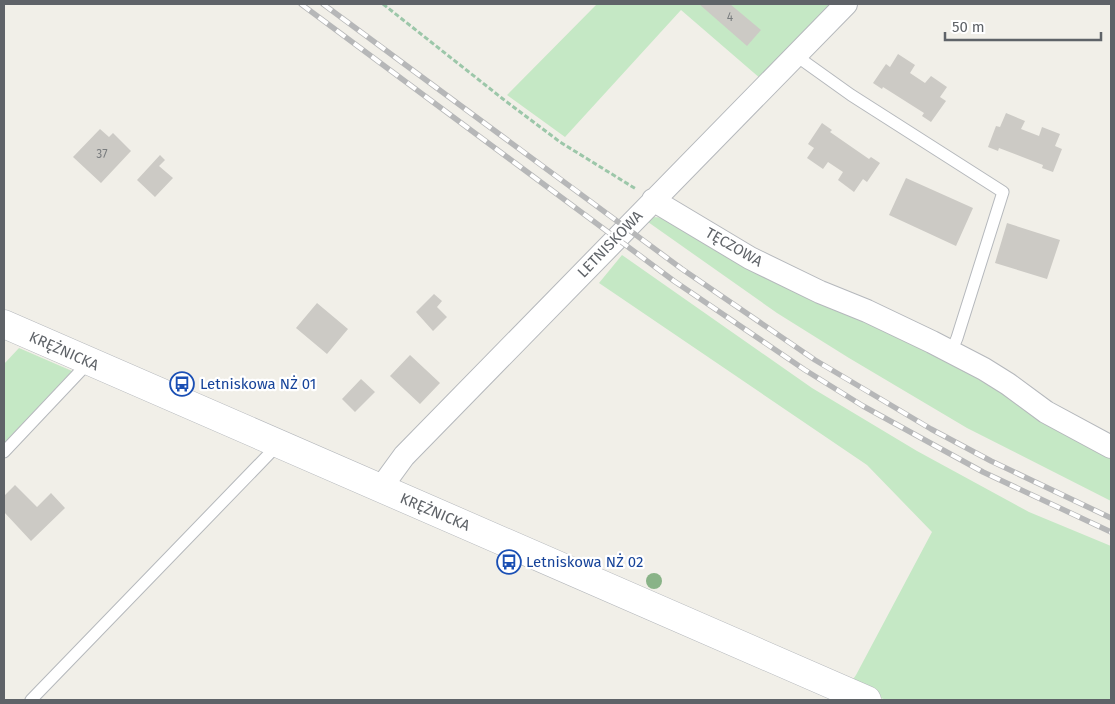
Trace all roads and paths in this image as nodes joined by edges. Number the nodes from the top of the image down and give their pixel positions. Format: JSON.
{"nodes":[{"id":1,"x":383,"y":4,"type":"edge"},
{"id":2,"x":846,"y":4,"type":"edge"},
{"id":3,"x":795,"y":55,"type":"junction"},
{"id":4,"x":653,"y":200,"type":"junction"},
{"id":5,"x":4,"y":324,"type":"edge"},
{"id":6,"x":951,"y":352,"type":"junction"},
{"id":7,"x":89,"y":362,"type":"junction"},
{"id":8,"x":276,"y":442,"type":"junction"},
{"id":9,"x":1111,"y":447,"type":"edge"},
{"id":10,"x":4,"y":452,"type":"edge"},
{"id":11,"x":380,"y":489,"type":"junction"},
{"id":12,"x":31,"y":700,"type":"edge"},
{"id":13,"x":867,"y":700,"type":"edge"}],
"edges":[{"from":1,"to":4,"type":"path"},
{"from":2,"to":3,"type":"street","name":"LETNISKOWA"},
{"from":3,"to":4,"type":"street","name":"LETNISKOWA"},
{"from":3,"to":6,"type":"lane"},
{"from":4,"to":6,"type":"street","name":"TĘCZOWA"},
{"from":4,"to":11,"type":"street","name":"LETNISKOWA"},
{"from":5,"to":7,"type":"street","name":"KRĘŻNICKA"},
{"from":6,"to":9,"type":"street","name":"TĘCZOWA"},
{"from":7,"to":8,"type":"street","name":"KRĘŻNICKA"},
{"from":7,"to":10,"type":"lane"},
{"from":8,"to":11,"type":"street","name":"KRĘŻNICKA"},
{"from":8,"to":12,"type":"lane"},
{"from":11,"to":13,"type":"street","name":"KRĘŻNICKA"}]}
